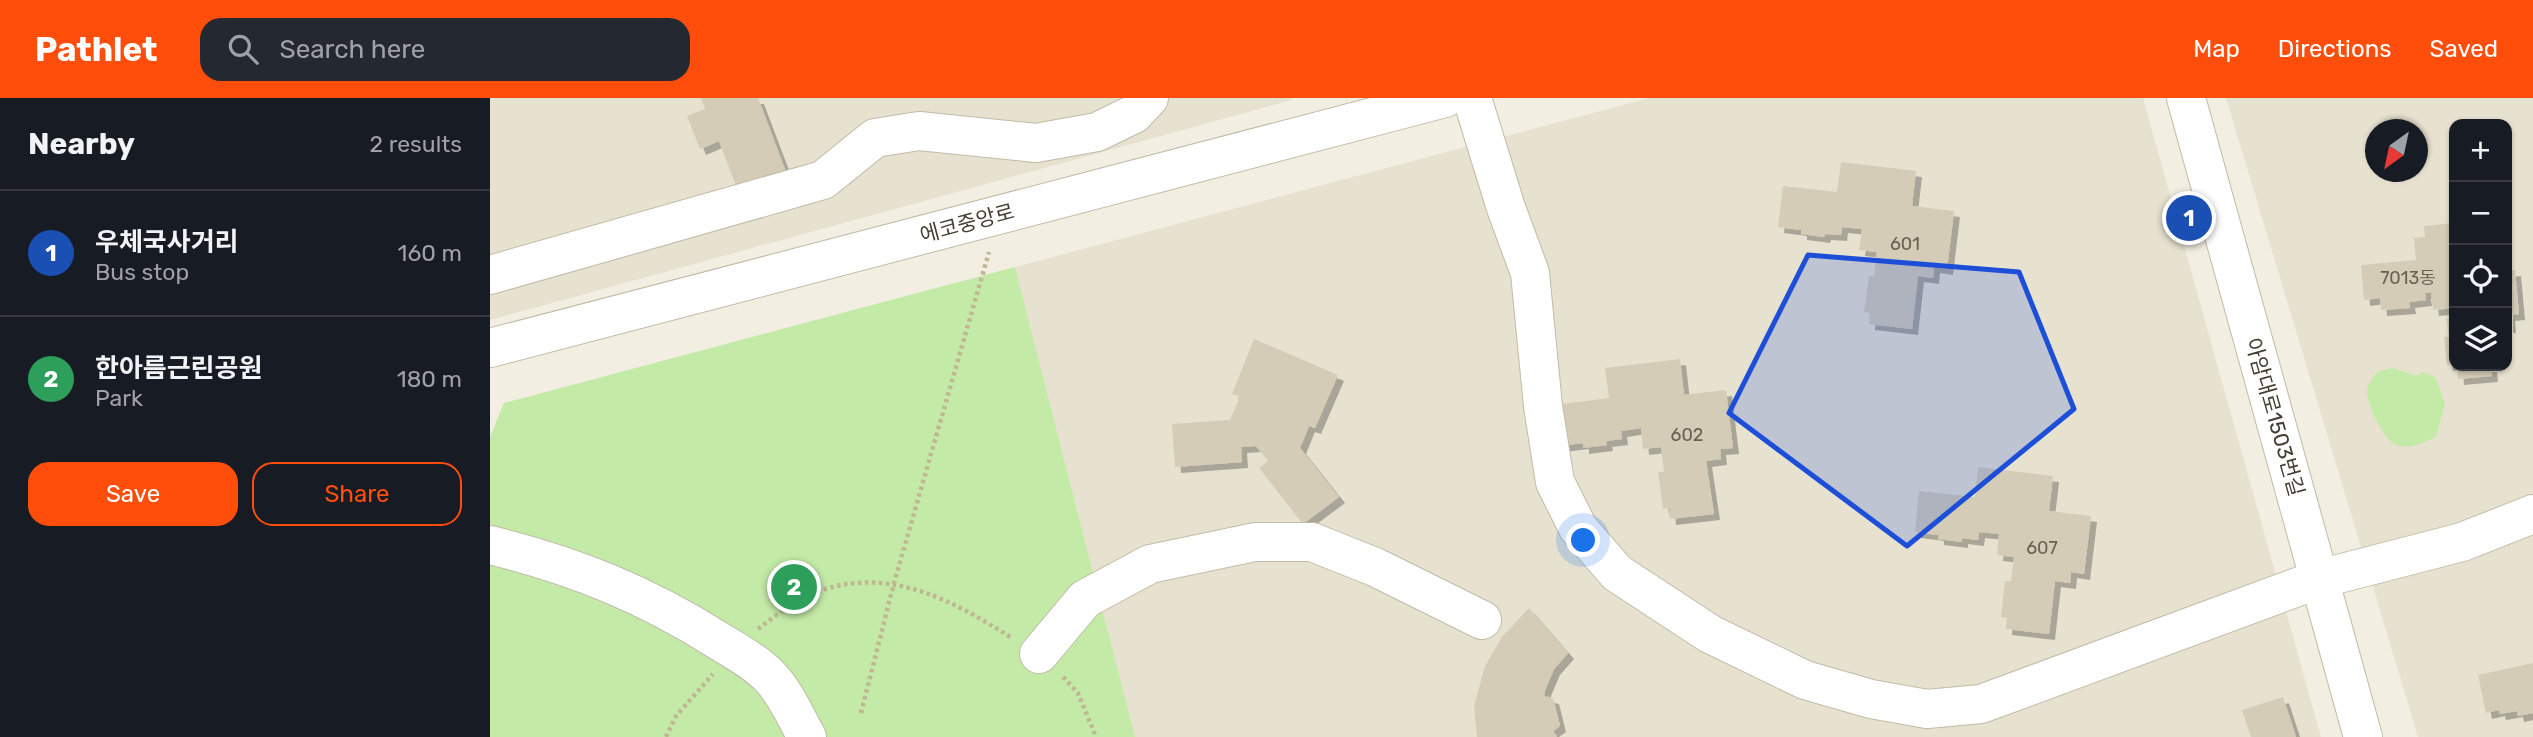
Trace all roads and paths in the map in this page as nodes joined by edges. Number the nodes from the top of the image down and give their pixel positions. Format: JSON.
{"nodes":[{"id":1,"x":1150,"y":98,"type":"edge"},
{"id":2,"x":1445,"y":98,"type":"edge"},
{"id":3,"x":1472,"y":98,"type":"edge"},
{"id":4,"x":2186,"y":98,"type":"edge"},
{"id":5,"x":1000,"y":215,"type":"junction"},
{"id":6,"x":490,"y":275,"type":"edge"},
{"id":7,"x":490,"y":348,"type":"edge"},
{"id":8,"x":2533,"y":514,"type":"edge"},
{"id":9,"x":490,"y":545,"type":"edge"},
{"id":10,"x":2319,"y":579,"type":"junction"},
{"id":11,"x":894,"y":583,"type":"junction"},
{"id":12,"x":1482,"y":620,"type":"dead end"},
{"id":13,"x":738,"y":652,"type":"junction"},
{"id":14,"x":1039,"y":654,"type":"junction"},
{"id":15,"x":861,"y":713,"type":"dead end"},
{"id":16,"x":666,"y":737,"type":"edge"},
{"id":17,"x":807,"y":737,"type":"edge"},
{"id":18,"x":1096,"y":737,"type":"edge"},
{"id":19,"x":2363,"y":737,"type":"edge"}],
"edges":[{"from":1,"to":6,"type":"street"},
{"from":2,"to":5,"type":"street","name":"에코중앙로"},
{"from":3,"to":10,"type":"street"},
{"from":4,"to":10,"type":"street","name":"아암대로1503번길"},
{"from":5,"to":7,"type":"street","name":"에코중앙로"},
{"from":5,"to":11,"type":"path"},
{"from":8,"to":10,"type":"street"},
{"from":9,"to":13,"type":"street"},
{"from":10,"to":19,"type":"street","name":"아암대로1503번길"},
{"from":11,"to":13,"type":"path"},
{"from":11,"to":14,"type":"path"},
{"from":11,"to":15,"type":"path"},
{"from":12,"to":14,"type":"street"},
{"from":13,"to":16,"type":"path"},
{"from":13,"to":17,"type":"street"},
{"from":14,"to":18,"type":"path"}]}
